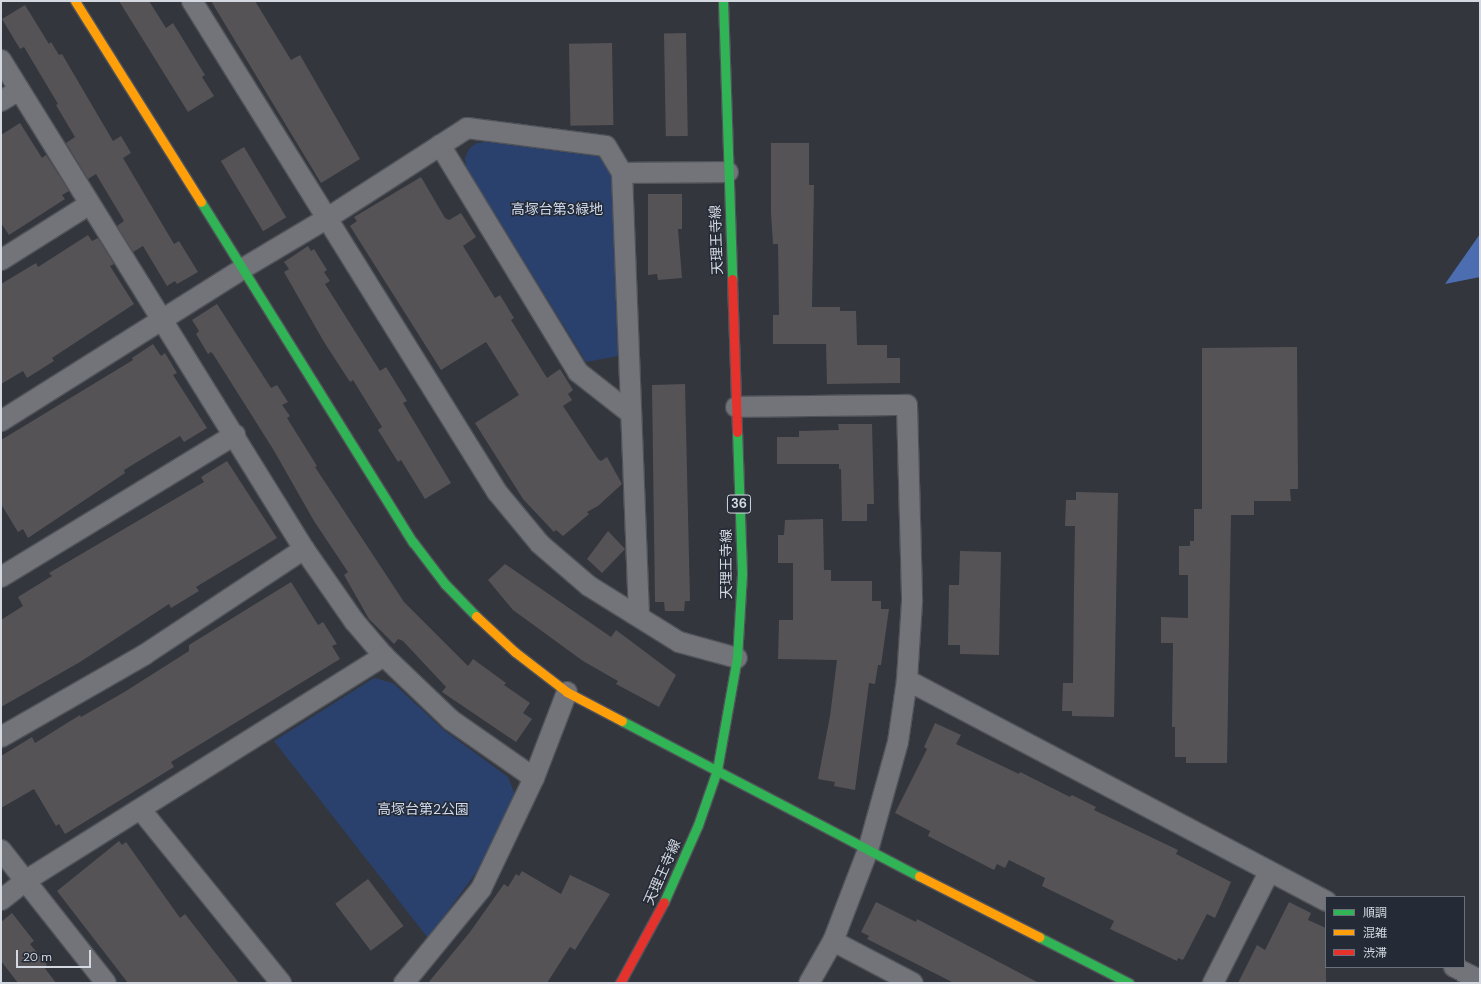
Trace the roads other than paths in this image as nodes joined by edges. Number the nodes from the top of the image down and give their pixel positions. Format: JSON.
{"nodes":[{"id":1,"x":75,"y":1,"type":"edge"},
{"id":2,"x":192,"y":1,"type":"edge"},
{"id":3,"x":723,"y":1,"type":"edge"},
{"id":4,"x":1,"y":60,"type":"edge"},
{"id":5,"x":19,"y":90,"type":"junction"},
{"id":6,"x":1,"y":101,"type":"edge"},
{"id":7,"x":440,"y":145,"type":"junction"},
{"id":8,"x":728,"y":172,"type":"junction"},
{"id":9,"x":622,"y":173,"type":"junction"},
{"id":10,"x":90,"y":204,"type":"junction"},
{"id":11,"x":326,"y":219,"type":"junction"},
{"id":12,"x":1,"y":260,"type":"edge"},
{"id":13,"x":242,"y":269,"type":"junction"},
{"id":14,"x":164,"y":320,"type":"junction"},
{"id":15,"x":736,"y":407,"type":"junction"},
{"id":16,"x":630,"y":412,"type":"junction"},
{"id":17,"x":1,"y":421,"type":"edge"},
{"id":18,"x":235,"y":435,"type":"junction"},
{"id":19,"x":304,"y":549,"type":"junction"},
{"id":20,"x":1,"y":577,"type":"edge"},
{"id":21,"x":639,"y":617,"type":"junction"},
{"id":22,"x":384,"y":656,"type":"junction"},
{"id":23,"x":737,"y":658,"type":"junction"},
{"id":24,"x":907,"y":680,"type":"junction"},
{"id":25,"x":568,"y":692,"type":"junction"},
{"id":26,"x":1,"y":737,"type":"edge"},
{"id":27,"x":717,"y":770,"type":"junction"},
{"id":28,"x":534,"y":778,"type":"junction"},
{"id":29,"x":141,"y":810,"type":"junction"},
{"id":30,"x":1,"y":850,"type":"edge"},
{"id":31,"x":868,"y":850,"type":"junction"},
{"id":32,"x":1270,"y":872,"type":"junction"},
{"id":33,"x":24,"y":881,"type":"junction"},
{"id":34,"x":1,"y":900,"type":"edge"},
{"id":35,"x":1325,"y":900,"type":"edge"},
{"id":36,"x":833,"y":941,"type":"junction"},
{"id":37,"x":1456,"y":968,"type":"edge"},
{"id":38,"x":1480,"y":980,"type":"edge"},
{"id":39,"x":106,"y":983,"type":"edge"},
{"id":40,"x":281,"y":983,"type":"edge"},
{"id":41,"x":404,"y":983,"type":"edge"},
{"id":42,"x":620,"y":983,"type":"edge"},
{"id":43,"x":809,"y":983,"type":"edge"},
{"id":44,"x":914,"y":983,"type":"edge"},
{"id":45,"x":1129,"y":983,"type":"edge"},
{"id":46,"x":1213,"y":983,"type":"edge"}],
"edges":[{"from":1,"to":13,"type":"street"},
{"from":2,"to":11,"type":"street"},
{"from":3,"to":8,"type":"street","name":"天理王寺線","number":"36"},
{"from":4,"to":5,"type":"street"},
{"from":5,"to":6,"type":"street"},
{"from":5,"to":10,"type":"street"},
{"from":7,"to":9,"type":"street"},
{"from":7,"to":11,"type":"street"},
{"from":7,"to":16,"type":"street"},
{"from":8,"to":9,"type":"street"},
{"from":8,"to":15,"type":"street","name":"天理王寺線","number":"36"},
{"from":9,"to":16,"type":"street"},
{"from":10,"to":12,"type":"street"},
{"from":10,"to":14,"type":"street"},
{"from":11,"to":13,"type":"street"},
{"from":11,"to":21,"type":"street"},
{"from":13,"to":14,"type":"street"},
{"from":13,"to":25,"type":"street"},
{"from":14,"to":17,"type":"street"},
{"from":14,"to":18,"type":"street"},
{"from":15,"to":23,"type":"street","name":"天理王寺線","number":"36"},
{"from":15,"to":24,"type":"street"},
{"from":16,"to":21,"type":"street"},
{"from":18,"to":19,"type":"street"},
{"from":18,"to":20,"type":"street"},
{"from":19,"to":22,"type":"street"},
{"from":19,"to":26,"type":"street"},
{"from":21,"to":23,"type":"street"},
{"from":22,"to":28,"type":"street"},
{"from":22,"to":29,"type":"street"},
{"from":23,"to":27,"type":"street","name":"天理王寺線","number":"36"},
{"from":24,"to":31,"type":"street"},
{"from":24,"to":32,"type":"street"},
{"from":25,"to":27,"type":"street"},
{"from":25,"to":28,"type":"street"},
{"from":27,"to":31,"type":"street"},
{"from":27,"to":42,"type":"street","name":"天理王寺線","number":"36"},
{"from":28,"to":41,"type":"street"},
{"from":29,"to":33,"type":"street"},
{"from":29,"to":40,"type":"street"},
{"from":30,"to":33,"type":"street"},
{"from":31,"to":36,"type":"street"},
{"from":31,"to":45,"type":"street"},
{"from":32,"to":35,"type":"street"},
{"from":32,"to":46,"type":"street"},
{"from":33,"to":34,"type":"street"},
{"from":33,"to":39,"type":"street"},
{"from":36,"to":43,"type":"street"},
{"from":36,"to":44,"type":"street"},
{"from":37,"to":38,"type":"street"}]}
